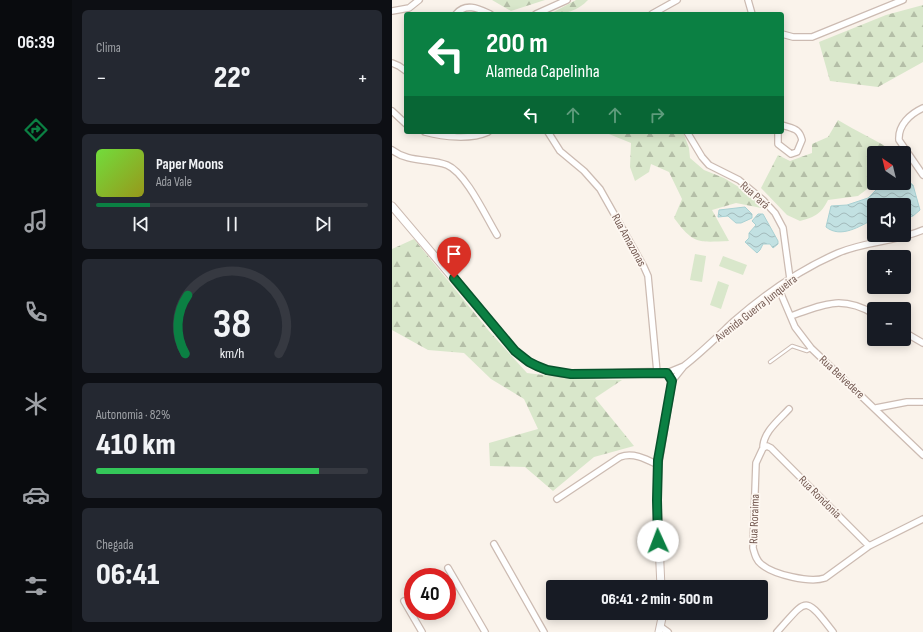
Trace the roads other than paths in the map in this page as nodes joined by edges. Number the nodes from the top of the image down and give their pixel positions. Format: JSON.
{"nodes":[{"id":1,"x":419,"y":0,"type":"edge"},
{"id":2,"x":567,"y":0,"type":"edge"},
{"id":3,"x":677,"y":0,"type":"edge"},
{"id":4,"x":748,"y":0,"type":"edge"},
{"id":5,"x":903,"y":0,"type":"edge"},
{"id":6,"x":392,"y":11,"type":"edge"},
{"id":7,"x":458,"y":12,"type":"edge"},
{"id":8,"x":485,"y":12,"type":"edge"},
{"id":9,"x":540,"y":12,"type":"edge"},
{"id":10,"x":656,"y":12,"type":"edge"},
{"id":11,"x":751,"y":12,"type":"edge"},
{"id":12,"x":784,"y":35,"type":"edge"},
{"id":13,"x":392,"y":63,"type":"edge"},
{"id":14,"x":404,"y":70,"type":"edge"},
{"id":15,"x":923,"y":108,"type":"edge"},
{"id":16,"x":392,"y":111,"type":"edge"},
{"id":17,"x":404,"y":122,"type":"edge"},
{"id":18,"x":784,"y":126,"type":"edge"},
{"id":19,"x":442,"y":134,"type":"edge"},
{"id":20,"x":482,"y":134,"type":"edge"},
{"id":21,"x":549,"y":134,"type":"edge"},
{"id":22,"x":688,"y":134,"type":"edge"},
{"id":23,"x":778,"y":134,"type":"edge"},
{"id":24,"x":392,"y":150,"type":"edge"},
{"id":25,"x":923,"y":175,"type":"edge"},
{"id":26,"x":392,"y":206,"type":"edge"},
{"id":27,"x":923,"y":230,"type":"edge"},
{"id":28,"x":497,"y":234,"type":"dead end"},
{"id":29,"x":790,"y":279,"type":"junction"},
{"id":30,"x":778,"y":287,"type":"junction"},
{"id":31,"x":867,"y":310,"type":"edge"},
{"id":32,"x":791,"y":316,"type":"junction"},
{"id":33,"x":911,"y":336,"type":"edge"},
{"id":34,"x":923,"y":343,"type":"edge"},
{"id":35,"x":811,"y":348,"type":"junction"},
{"id":36,"x":770,"y":362,"type":"dead end"},
{"id":37,"x":684,"y":366,"type":"junction"},
{"id":38,"x":657,"y":372,"type":"junction"},
{"id":39,"x":667,"y":373,"type":"junction"},
{"id":40,"x":672,"y":381,"type":"junction"},
{"id":41,"x":923,"y":402,"type":"edge"},
{"id":42,"x":876,"y":408,"type":"junction"},
{"id":43,"x":789,"y":409,"type":"dead end"},
{"id":44,"x":763,"y":448,"type":"junction"},
{"id":45,"x":923,"y":455,"type":"edge"},
{"id":46,"x":658,"y":465,"type":"junction"},
{"id":47,"x":557,"y":499,"type":"dead end"},
{"id":48,"x":923,"y":519,"type":"edge"},
{"id":49,"x":494,"y":544,"type":"dead end"},
{"id":50,"x":869,"y":546,"type":"junction"},
{"id":51,"x":661,"y":580,"type":"edge"},
{"id":52,"x":456,"y":582,"type":"edge"},
{"id":53,"x":415,"y":620,"type":"edge"},
{"id":54,"x":660,"y":629,"type":"edge"},
{"id":55,"x":422,"y":632,"type":"edge"},
{"id":56,"x":485,"y":632,"type":"edge"},
{"id":57,"x":544,"y":632,"type":"edge"},
{"id":58,"x":668,"y":632,"type":"edge"},
{"id":59,"x":777,"y":632,"type":"edge"},
{"id":60,"x":833,"y":632,"type":"edge"}],
"edges":[{"from":1,"to":6,"type":"street"},
{"from":2,"to":9,"type":"street"},
{"from":3,"to":10,"type":"street"},
{"from":4,"to":11,"type":"street"},
{"from":5,"to":12,"type":"street"},
{"from":7,"to":8,"type":"street"},
{"from":13,"to":14,"type":"street"},
{"from":15,"to":25,"type":"street"},
{"from":16,"to":17,"type":"street"},
{"from":18,"to":23,"type":"street"},
{"from":19,"to":20,"type":"street"},
{"from":21,"to":38,"type":"street","name":"Rua Amazonas"},
{"from":22,"to":29,"type":"street","name":"Rua Pará"},
{"from":24,"to":28,"type":"street"},
{"from":26,"to":38,"type":"street"},
{"from":27,"to":29,"type":"street","name":"Avenida Guerra Junqueira"},
{"from":29,"to":30,"type":"street","name":"Avenida Guerra Junqueira"},
{"from":30,"to":32,"type":"street","name":"Rua Belvedere"},
{"from":30,"to":37,"type":"street","name":"Avenida Guerra Junqueira"},
{"from":31,"to":32,"type":"street"},
{"from":32,"to":35,"type":"street","name":"Rua Belvedere"},
{"from":33,"to":34,"type":"street"},
{"from":35,"to":36,"type":"lane"},
{"from":35,"to":42,"type":"street","name":"Rua Belvedere"},
{"from":37,"to":39,"type":"street","name":"Avenida Guerra Junqueira"},
{"from":37,"to":40,"type":"street","name":"Avenida Guerra Junqueira"},
{"from":38,"to":39,"type":"street"},
{"from":39,"to":40,"type":"street"},
{"from":40,"to":46,"type":"street"},
{"from":41,"to":42,"type":"street"},
{"from":42,"to":45,"type":"street","name":"Rua Belvedere"},
{"from":43,"to":44,"type":"street"},
{"from":44,"to":50,"type":"street","name":"Rua Rondonia"},
{"from":44,"to":50,"type":"street","name":"Rua Roraima"},
{"from":46,"to":47,"type":"street"},
{"from":46,"to":51,"type":"street"},
{"from":48,"to":50,"type":"street"},
{"from":49,"to":57,"type":"street"},
{"from":52,"to":56,"type":"street"},
{"from":53,"to":55,"type":"street"},
{"from":54,"to":58,"type":"street"},
{"from":59,"to":60,"type":"street"}]}
